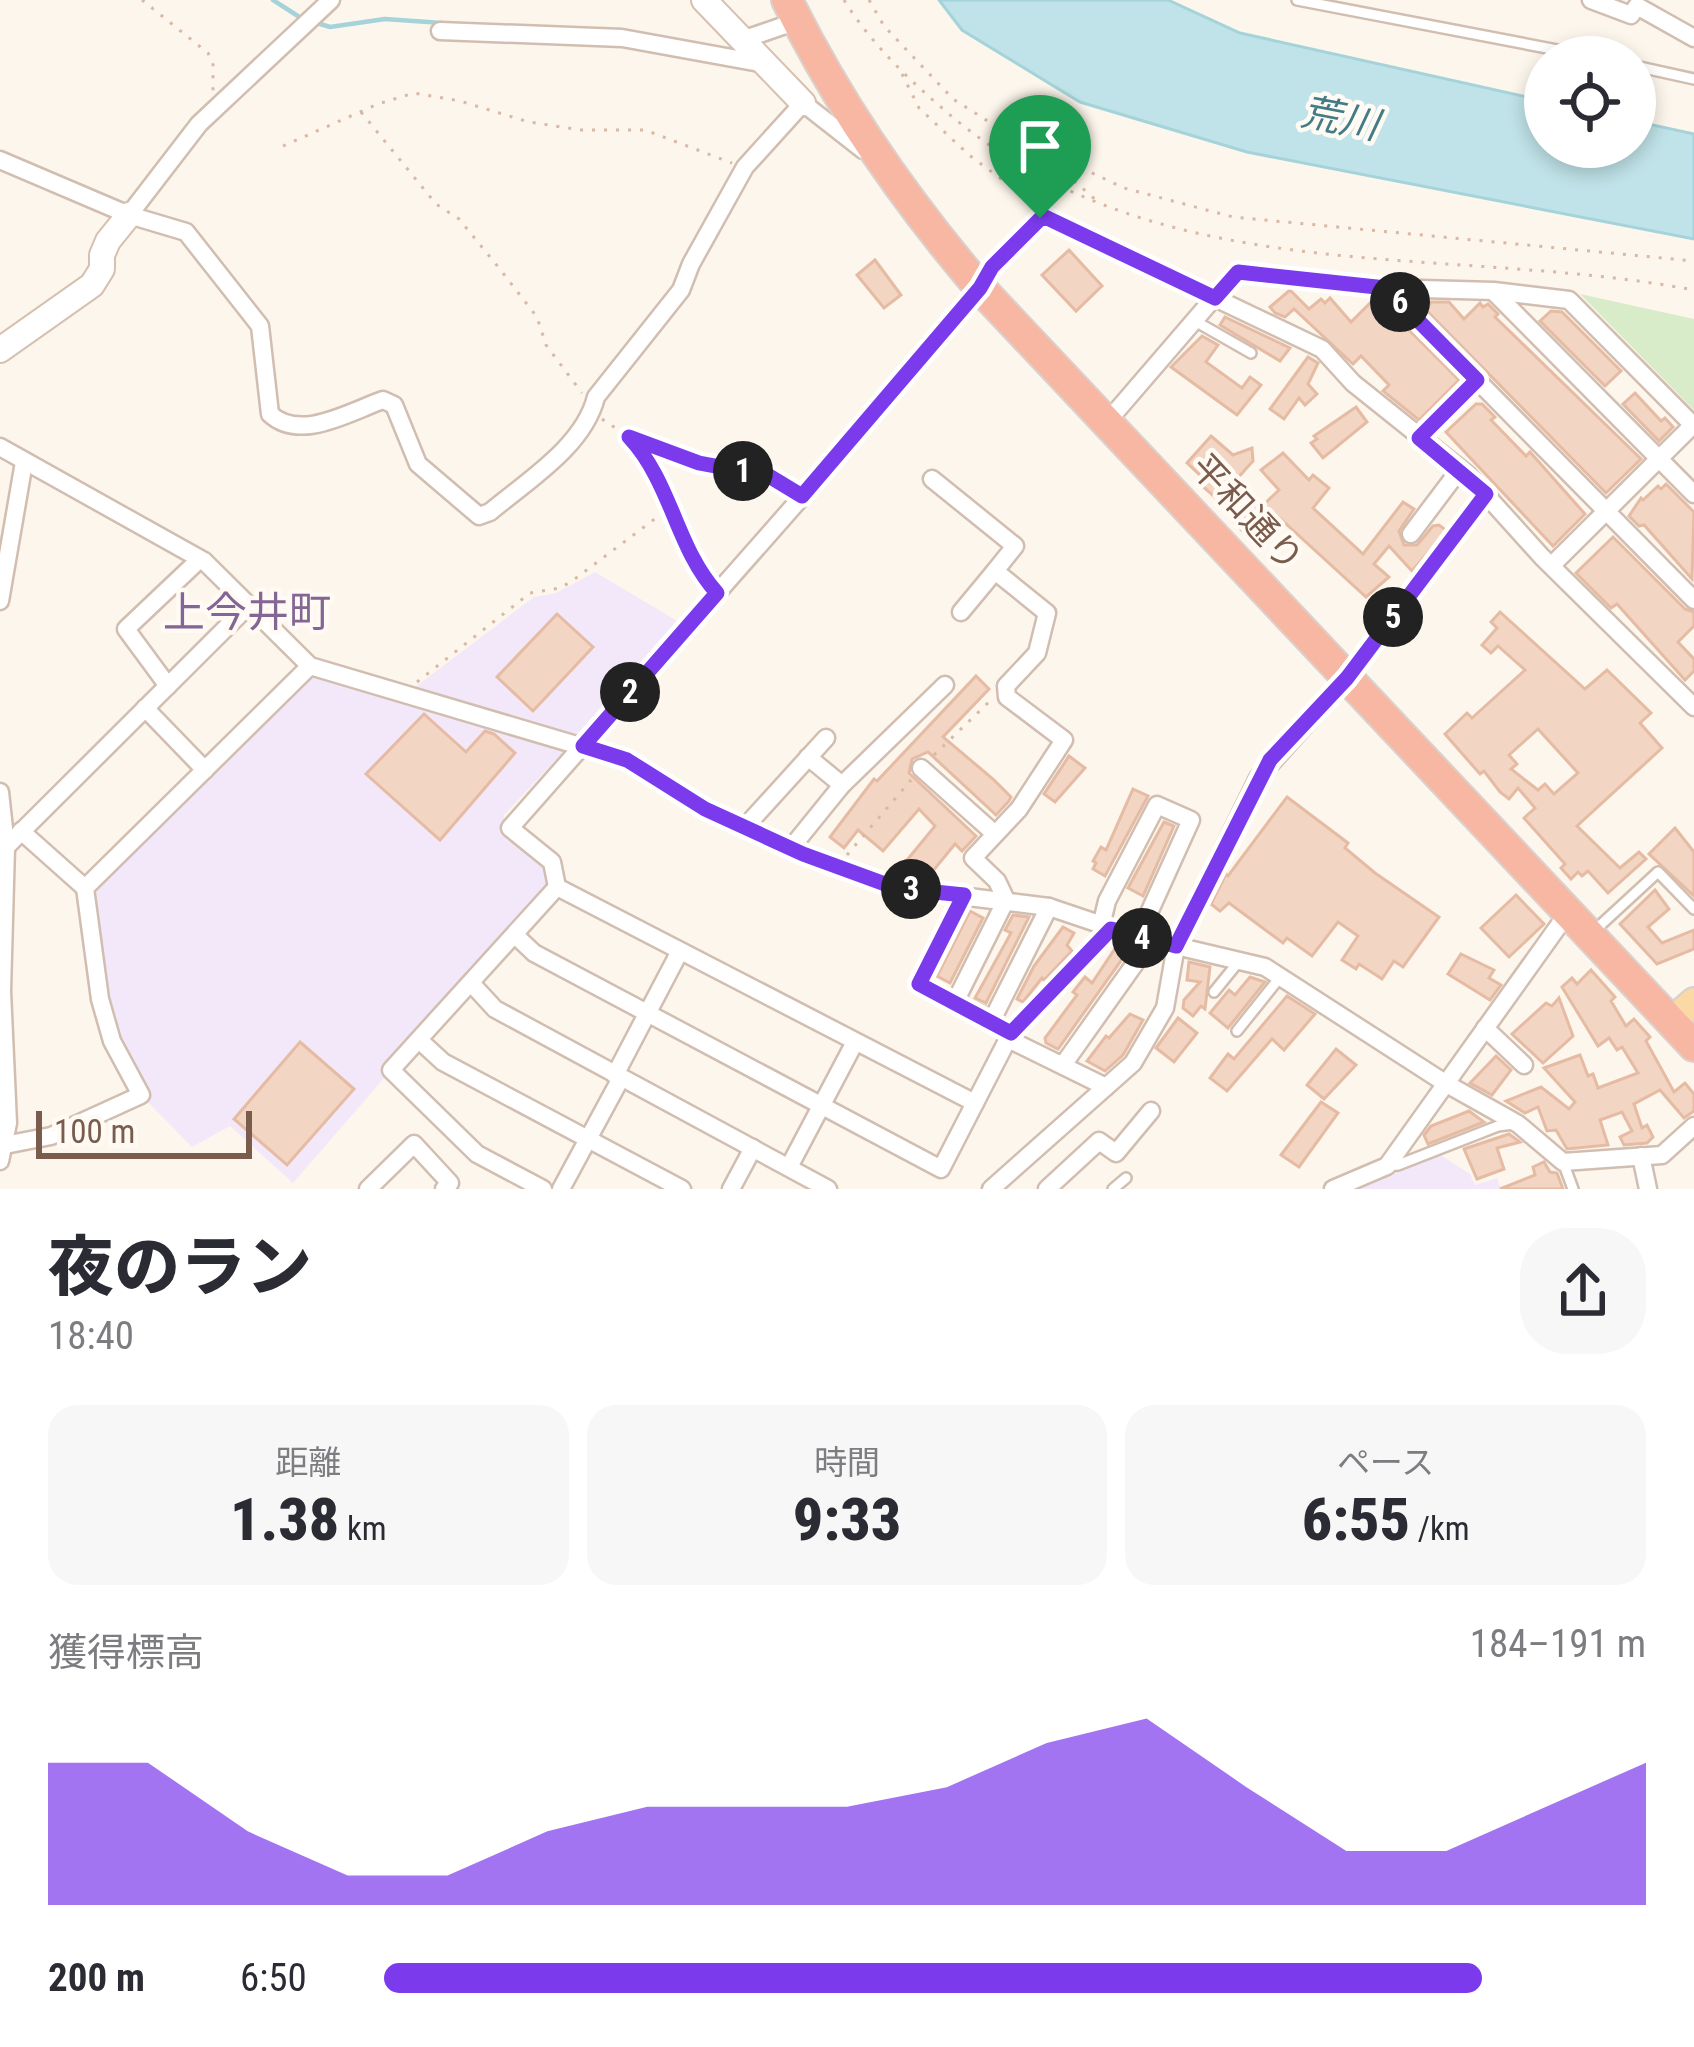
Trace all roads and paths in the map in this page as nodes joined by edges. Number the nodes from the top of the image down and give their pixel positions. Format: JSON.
{"nodes":[{"id":1,"x":142,"y":0,"type":"edge"},
{"id":2,"x":331,"y":0,"type":"edge"},
{"id":3,"x":704,"y":0,"type":"edge"},
{"id":4,"x":844,"y":0,"type":"edge"},
{"id":5,"x":869,"y":0,"type":"edge"},
{"id":6,"x":1298,"y":0,"type":"edge"},
{"id":7,"x":1592,"y":0,"type":"edge"},
{"id":8,"x":792,"y":11,"type":"edge"},
{"id":9,"x":440,"y":32,"type":"dead end"},
{"id":10,"x":1694,"y":38,"type":"edge"},
{"id":11,"x":742,"y":40,"type":"junction"},
{"id":12,"x":1524,"y":44,"type":"edge"},
{"id":13,"x":766,"y":64,"type":"junction"},
{"id":14,"x":1656,"y":71,"type":"edge"},
{"id":15,"x":902,"y":72,"type":"junction"},
{"id":16,"x":1694,"y":79,"type":"edge"},
{"id":17,"x":803,"y":103,"type":"junction"},
{"id":18,"x":212,"y":112,"type":"junction"},
{"id":19,"x":361,"y":112,"type":"junction"},
{"id":20,"x":283,"y":146,"type":"dead end"},
{"id":21,"x":1035,"y":146,"type":"junction"},
{"id":22,"x":0,"y":160,"type":"edge"},
{"id":23,"x":880,"y":163,"type":"junction"},
{"id":24,"x":745,"y":167,"type":"junction"},
{"id":25,"x":1046,"y":196,"type":"dead end"},
{"id":26,"x":1099,"y":203,"type":"junction"},
{"id":27,"x":129,"y":215,"type":"junction"},
{"id":28,"x":1694,"y":261,"type":"edge"},
{"id":29,"x":980,"y":288,"type":"junction"},
{"id":30,"x":1386,"y":288,"type":"junction"},
{"id":31,"x":1694,"y":290,"type":"edge"},
{"id":32,"x":1494,"y":292,"type":"junction"},
{"id":33,"x":1215,"y":298,"type":"junction"},
{"id":34,"x":1195,"y":321,"type":"junction"},
{"id":35,"x":0,"y":350,"type":"edge"},
{"id":36,"x":1251,"y":352,"type":"dead end"},
{"id":37,"x":1477,"y":380,"type":"junction"},
{"id":38,"x":594,"y":408,"type":"junction"},
{"id":39,"x":1107,"y":422,"type":"junction"},
{"id":40,"x":1694,"y":425,"type":"edge"},
{"id":41,"x":629,"y":437,"type":"junction"},
{"id":42,"x":1419,"y":438,"type":"junction"},
{"id":43,"x":0,"y":447,"type":"edge"},
{"id":44,"x":1659,"y":459,"type":"junction"},
{"id":45,"x":24,"y":462,"type":"junction"},
{"id":46,"x":1460,"y":469,"type":"junction"},
{"id":47,"x":932,"y":479,"type":"dead end"},
{"id":48,"x":1486,"y":494,"type":"junction"},
{"id":49,"x":1694,"y":494,"type":"edge"},
{"id":50,"x":802,"y":496,"type":"junction"},
{"id":51,"x":670,"y":508,"type":"junction"},
{"id":52,"x":1606,"y":511,"type":"junction"},
{"id":53,"x":1411,"y":534,"type":"dead end"},
{"id":54,"x":200,"y":559,"type":"junction"},
{"id":55,"x":1552,"y":565,"type":"junction"},
{"id":56,"x":995,"y":571,"type":"junction"},
{"id":57,"x":1420,"y":581,"type":"joint"},
{"id":58,"x":717,"y":593,"type":"junction"},
{"id":59,"x":1694,"y":600,"type":"edge"},
{"id":60,"x":0,"y":601,"type":"edge"},
{"id":61,"x":249,"y":605,"type":"junction"},
{"id":62,"x":961,"y":612,"type":"dead end"},
{"id":63,"x":310,"y":666,"type":"junction"},
{"id":64,"x":1347,"y":678,"type":"junction"},
{"id":65,"x":945,"y":685,"type":"dead end"},
{"id":66,"x":168,"y":686,"type":"junction"},
{"id":67,"x":402,"y":693,"type":"junction"},
{"id":68,"x":1690,"y":695,"type":"edge"},
{"id":69,"x":145,"y":708,"type":"junction"},
{"id":70,"x":826,"y":738,"type":"dead end"},
{"id":71,"x":583,"y":746,"type":"junction"},
{"id":72,"x":808,"y":757,"type":"junction"},
{"id":73,"x":921,"y":768,"type":"dead end"},
{"id":74,"x":205,"y":770,"type":"junction"},
{"id":75,"x":842,"y":784,"type":"junction"},
{"id":76,"x":0,"y":792,"type":"edge"},
{"id":77,"x":745,"y":827,"type":"junction"},
{"id":78,"x":21,"y":831,"type":"junction"},
{"id":79,"x":994,"y":834,"type":"junction"},
{"id":80,"x":6,"y":847,"type":"junction"},
{"id":81,"x":791,"y":848,"type":"junction"},
{"id":82,"x":557,"y":887,"type":"junction"},
{"id":83,"x":85,"y":888,"type":"junction"},
{"id":84,"x":964,"y":895,"type":"junction"},
{"id":85,"x":1006,"y":900,"type":"junction"},
{"id":86,"x":1049,"y":907,"type":"junction"},
{"id":87,"x":1694,"y":909,"type":"edge"},
{"id":88,"x":1578,"y":924,"type":"junction"},
{"id":89,"x":1106,"y":928,"type":"junction"},
{"id":90,"x":514,"y":935,"type":"junction"},
{"id":91,"x":1145,"y":939,"type":"junction"},
{"id":92,"x":1176,"y":946,"type":"junction"},
{"id":93,"x":680,"y":951,"type":"junction"},
{"id":94,"x":1240,"y":960,"type":"junction"},
{"id":95,"x":1281,"y":976,"type":"junction"},
{"id":96,"x":471,"y":983,"type":"junction"},
{"id":97,"x":1214,"y":992,"type":"dead end"},
{"id":98,"x":955,"y":1002,"type":"junction"},
{"id":99,"x":1682,"y":1012,"type":"edge"},
{"id":100,"x":648,"y":1014,"type":"junction"},
{"id":101,"x":992,"y":1020,"type":"junction"},
{"id":102,"x":1485,"y":1028,"type":"junction"},
{"id":103,"x":1237,"y":1031,"type":"dead end"},
{"id":104,"x":1010,"y":1036,"type":"junction"},
{"id":105,"x":419,"y":1040,"type":"junction"},
{"id":106,"x":855,"y":1042,"type":"junction"},
{"id":107,"x":1694,"y":1046,"type":"edge"},
{"id":108,"x":1524,"y":1064,"type":"dead end"},
{"id":109,"x":1063,"y":1065,"type":"junction"},
{"id":110,"x":618,"y":1077,"type":"junction"},
{"id":111,"x":1445,"y":1084,"type":"junction"},
{"id":112,"x":1106,"y":1087,"type":"junction"},
{"id":113,"x":975,"y":1103,"type":"junction"},
{"id":114,"x":821,"y":1107,"type":"junction"},
{"id":115,"x":1151,"y":1111,"type":"dead end"},
{"id":116,"x":1072,"y":1118,"type":"junction"},
{"id":117,"x":1518,"y":1124,"type":"junction"},
{"id":118,"x":1694,"y":1126,"type":"edge"},
{"id":119,"x":588,"y":1138,"type":"junction"},
{"id":120,"x":1099,"y":1141,"type":"junction"},
{"id":121,"x":753,"y":1148,"type":"junction"},
{"id":122,"x":1,"y":1150,"type":"edge"},
{"id":123,"x":1641,"y":1156,"type":"junction"},
{"id":124,"x":1563,"y":1162,"type":"junction"},
{"id":125,"x":1387,"y":1166,"type":"junction"},
{"id":126,"x":789,"y":1167,"type":"junction"},
{"id":127,"x":513,"y":1174,"type":"junction"},
{"id":128,"x":1126,"y":1178,"type":"dead end"},
{"id":129,"x":540,"y":1188,"type":"edge"},
{"id":130,"x":368,"y":1189,"type":"edge"},
{"id":131,"x":444,"y":1189,"type":"edge"},
{"id":132,"x":495,"y":1189,"type":"edge"},
{"id":133,"x":561,"y":1189,"type":"edge"},
{"id":134,"x":682,"y":1189,"type":"edge"},
{"id":135,"x":731,"y":1189,"type":"edge"},
{"id":136,"x":828,"y":1189,"type":"edge"},
{"id":137,"x":991,"y":1189,"type":"edge"},
{"id":138,"x":1047,"y":1189,"type":"edge"},
{"id":139,"x":1113,"y":1189,"type":"edge"},
{"id":140,"x":1333,"y":1189,"type":"edge"},
{"id":141,"x":1573,"y":1189,"type":"edge"},
{"id":142,"x":1648,"y":1189,"type":"edge"}],
"edges":[{"from":1,"to":18,"type":"path"},
{"from":2,"to":18,"type":"street"},
{"from":3,"to":11,"type":"street"},
{"from":4,"to":15,"type":"path"},
{"from":5,"to":21,"type":"path"},
{"from":6,"to":12,"type":"lane"},
{"from":7,"to":10,"type":"street"},
{"from":8,"to":11,"type":"street"},
{"from":8,"to":23,"type":"highway","name":"平和通り"},
{"from":9,"to":13,"type":"street"},
{"from":11,"to":13,"type":"street"},
{"from":13,"to":17,"type":"street"},
{"from":14,"to":16,"type":"lane"},
{"from":15,"to":25,"type":"path"},
{"from":15,"to":26,"type":"path"},
{"from":17,"to":23,"type":"street"},
{"from":17,"to":24,"type":"street"},
{"from":18,"to":27,"type":"street"},
{"from":19,"to":20,"type":"path"},
{"from":19,"to":24,"type":"path"},
{"from":19,"to":38,"type":"path"},
{"from":21,"to":26,"type":"path"},
{"from":21,"to":28,"type":"path"},
{"from":22,"to":27,"type":"street"},
{"from":23,"to":29,"type":"highway","name":"平和通り"},
{"from":24,"to":38,"type":"street"},
{"from":26,"to":31,"type":"path"},
{"from":27,"to":35,"type":"street"},
{"from":27,"to":38,"type":"street"},
{"from":29,"to":33,"type":"street"},
{"from":29,"to":39,"type":"highway","name":"平和通り"},
{"from":29,"to":50,"type":"street"},
{"from":30,"to":32,"type":"street"},
{"from":30,"to":33,"type":"street"},
{"from":30,"to":37,"type":"street"},
{"from":32,"to":40,"type":"street"},
{"from":32,"to":44,"type":"street"},
{"from":33,"to":34,"type":"street"},
{"from":33,"to":42,"type":"street"},
{"from":34,"to":36,"type":"lane"},
{"from":34,"to":39,"type":"street"},
{"from":37,"to":42,"type":"street"},
{"from":37,"to":52,"type":"street"},
{"from":38,"to":41,"type":"path"},
{"from":39,"to":64,"type":"highway","name":"平和通り"},
{"from":40,"to":44,"type":"street"},
{"from":41,"to":50,"type":"path"},
{"from":41,"to":51,"type":"path"},
{"from":42,"to":46,"type":"street"},
{"from":43,"to":45,"type":"street"},
{"from":44,"to":49,"type":"street"},
{"from":44,"to":52,"type":"street"},
{"from":45,"to":54,"type":"street"},
{"from":45,"to":60,"type":"street"},
{"from":46,"to":48,"type":"street"},
{"from":46,"to":53,"type":"street"},
{"from":47,"to":56,"type":"street"},
{"from":48,"to":55,"type":"street"},
{"from":48,"to":57,"type":"lane"},
{"from":50,"to":58,"type":"street"},
{"from":51,"to":58,"type":"path"},
{"from":51,"to":67,"type":"path"},
{"from":52,"to":55,"type":"street"},
{"from":52,"to":59,"type":"street"},
{"from":54,"to":61,"type":"street"},
{"from":54,"to":66,"type":"street"},
{"from":55,"to":68,"type":"street"},
{"from":56,"to":62,"type":"street"},
{"from":56,"to":79,"type":"street"},
{"from":57,"to":64,"type":"street"},
{"from":58,"to":71,"type":"street"},
{"from":61,"to":63,"type":"street"},
{"from":61,"to":66,"type":"street"},
{"from":63,"to":67,"type":"street"},
{"from":63,"to":74,"type":"street"},
{"from":64,"to":88,"type":"highway","name":"平和通り"},
{"from":64,"to":92,"type":"street"},
{"from":65,"to":75,"type":"street"},
{"from":66,"to":69,"type":"street"},
{"from":67,"to":71,"type":"street"},
{"from":69,"to":74,"type":"street"},
{"from":69,"to":78,"type":"street"},
{"from":70,"to":72,"type":"street"},
{"from":71,"to":77,"type":"street"},
{"from":71,"to":82,"type":"street"},
{"from":72,"to":75,"type":"street"},
{"from":72,"to":77,"type":"street"},
{"from":73,"to":79,"type":"street"},
{"from":74,"to":83,"type":"street"},
{"from":75,"to":81,"type":"street"},
{"from":76,"to":80,"type":"street"},
{"from":77,"to":81,"type":"street"},
{"from":78,"to":80,"type":"street"},
{"from":78,"to":83,"type":"street"},
{"from":79,"to":85,"type":"street"},
{"from":80,"to":122,"type":"street"},
{"from":81,"to":84,"type":"street"},
{"from":82,"to":90,"type":"street"},
{"from":82,"to":93,"type":"street"},
{"from":83,"to":122,"type":"street"},
{"from":84,"to":85,"type":"street"},
{"from":84,"to":98,"type":"street"},
{"from":85,"to":86,"type":"street"},
{"from":85,"to":98,"type":"street"},
{"from":86,"to":89,"type":"street"},
{"from":86,"to":101,"type":"street"},
{"from":87,"to":88,"type":"lane"},
{"from":88,"to":99,"type":"highway","name":"平和通り"},
{"from":88,"to":102,"type":"street"},
{"from":89,"to":91,"type":"street"},
{"from":89,"to":91,"type":"street"},
{"from":89,"to":104,"type":"street"},
{"from":90,"to":96,"type":"street"},
{"from":90,"to":100,"type":"street"},
{"from":91,"to":92,"type":"street"},
{"from":91,"to":109,"type":"street"},
{"from":92,"to":94,"type":"street"},
{"from":92,"to":112,"type":"street"},
{"from":93,"to":100,"type":"street"},
{"from":93,"to":106,"type":"street"},
{"from":94,"to":95,"type":"street"},
{"from":94,"to":97,"type":"lane"},
{"from":95,"to":103,"type":"lane"},
{"from":95,"to":111,"type":"street"},
{"from":96,"to":105,"type":"street"},
{"from":96,"to":110,"type":"street"},
{"from":98,"to":101,"type":"street"},
{"from":99,"to":107,"type":"highway","name":"平和通り"},
{"from":100,"to":110,"type":"street"},
{"from":100,"to":114,"type":"street"},
{"from":101,"to":104,"type":"street"},
{"from":102,"to":108,"type":"street"},
{"from":102,"to":111,"type":"street"},
{"from":104,"to":109,"type":"street"},
{"from":104,"to":113,"type":"street"},
{"from":105,"to":119,"type":"street"},
{"from":105,"to":127,"type":"street"},
{"from":106,"to":113,"type":"street"},
{"from":106,"to":114,"type":"street"},
{"from":109,"to":112,"type":"street"},
{"from":110,"to":119,"type":"street"},
{"from":110,"to":121,"type":"street"},
{"from":111,"to":117,"type":"street"},
{"from":111,"to":125,"type":"street"},
{"from":112,"to":116,"type":"street"},
{"from":113,"to":114,"type":"street"},
{"from":114,"to":126,"type":"street"},
{"from":115,"to":120,"type":"street"},
{"from":116,"to":120,"type":"street"},
{"from":116,"to":137,"type":"street"},
{"from":117,"to":124,"type":"street"},
{"from":117,"to":125,"type":"lane"},
{"from":118,"to":123,"type":"street"},
{"from":119,"to":133,"type":"street"},
{"from":119,"to":134,"type":"street"},
{"from":120,"to":138,"type":"street"},
{"from":121,"to":126,"type":"street"},
{"from":121,"to":135,"type":"street"},
{"from":123,"to":124,"type":"street"},
{"from":123,"to":142,"type":"street"},
{"from":124,"to":141,"type":"lane"},
{"from":125,"to":140,"type":"street"},
{"from":126,"to":136,"type":"street"},
{"from":127,"to":129,"type":"street"},
{"from":127,"to":132,"type":"street"},
{"from":128,"to":139,"type":"lane"},
{"from":130,"to":131,"type":"street"}]}
